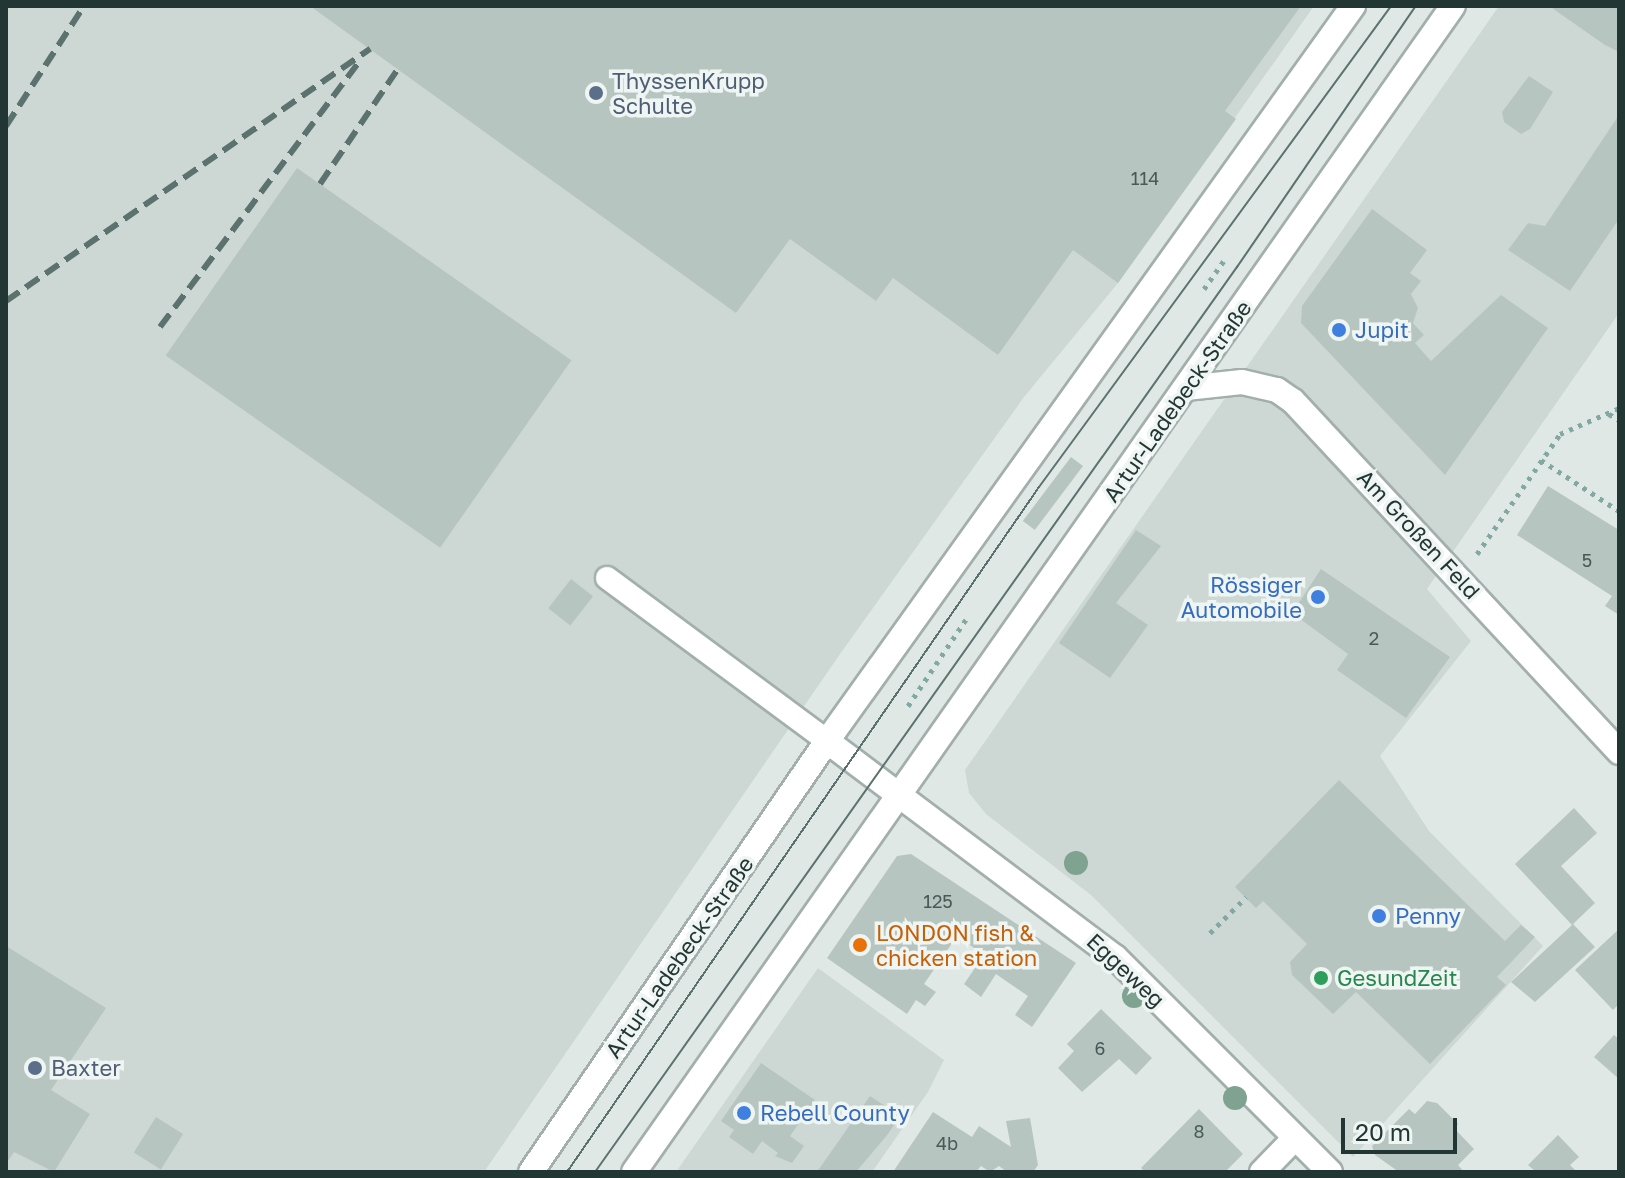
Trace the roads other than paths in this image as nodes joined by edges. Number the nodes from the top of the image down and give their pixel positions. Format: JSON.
{"nodes":[{"id":1,"x":1353,"y":6,"type":"edge"},
{"id":2,"x":1453,"y":6,"type":"edge"},
{"id":3,"x":1186,"y":388,"type":"junction"},
{"id":4,"x":607,"y":578,"type":"dead end"},
{"id":5,"x":827,"y":741,"type":"junction"},
{"id":6,"x":1619,"y":752,"type":"edge"},
{"id":7,"x":900,"y":794,"type":"junction"},
{"id":8,"x":1295,"y":1138,"type":"junction"},
{"id":9,"x":531,"y":1172,"type":"edge"},
{"id":10,"x":634,"y":1172,"type":"edge"},
{"id":11,"x":1262,"y":1172,"type":"edge"},
{"id":12,"x":1330,"y":1172,"type":"edge"}],
"edges":[{"from":1,"to":5,"type":"street","name":"Artur-Ladebeck-Straße"},
{"from":2,"to":3,"type":"street","name":"Artur-Ladebeck-Straße"},
{"from":3,"to":6,"type":"street","name":"Am Großen Feld"},
{"from":3,"to":7,"type":"street","name":"Artur-Ladebeck-Straße"},
{"from":4,"to":5,"type":"lane"},
{"from":5,"to":7,"type":"street"},
{"from":5,"to":9,"type":"street","name":"Artur-Ladebeck-Straße"},
{"from":7,"to":8,"type":"street","name":"Eggeweg"},
{"from":7,"to":10,"type":"street","name":"Artur-Ladebeck-Straße"},
{"from":8,"to":11,"type":"street"},
{"from":8,"to":12,"type":"street","name":"Eggeweg"}]}
